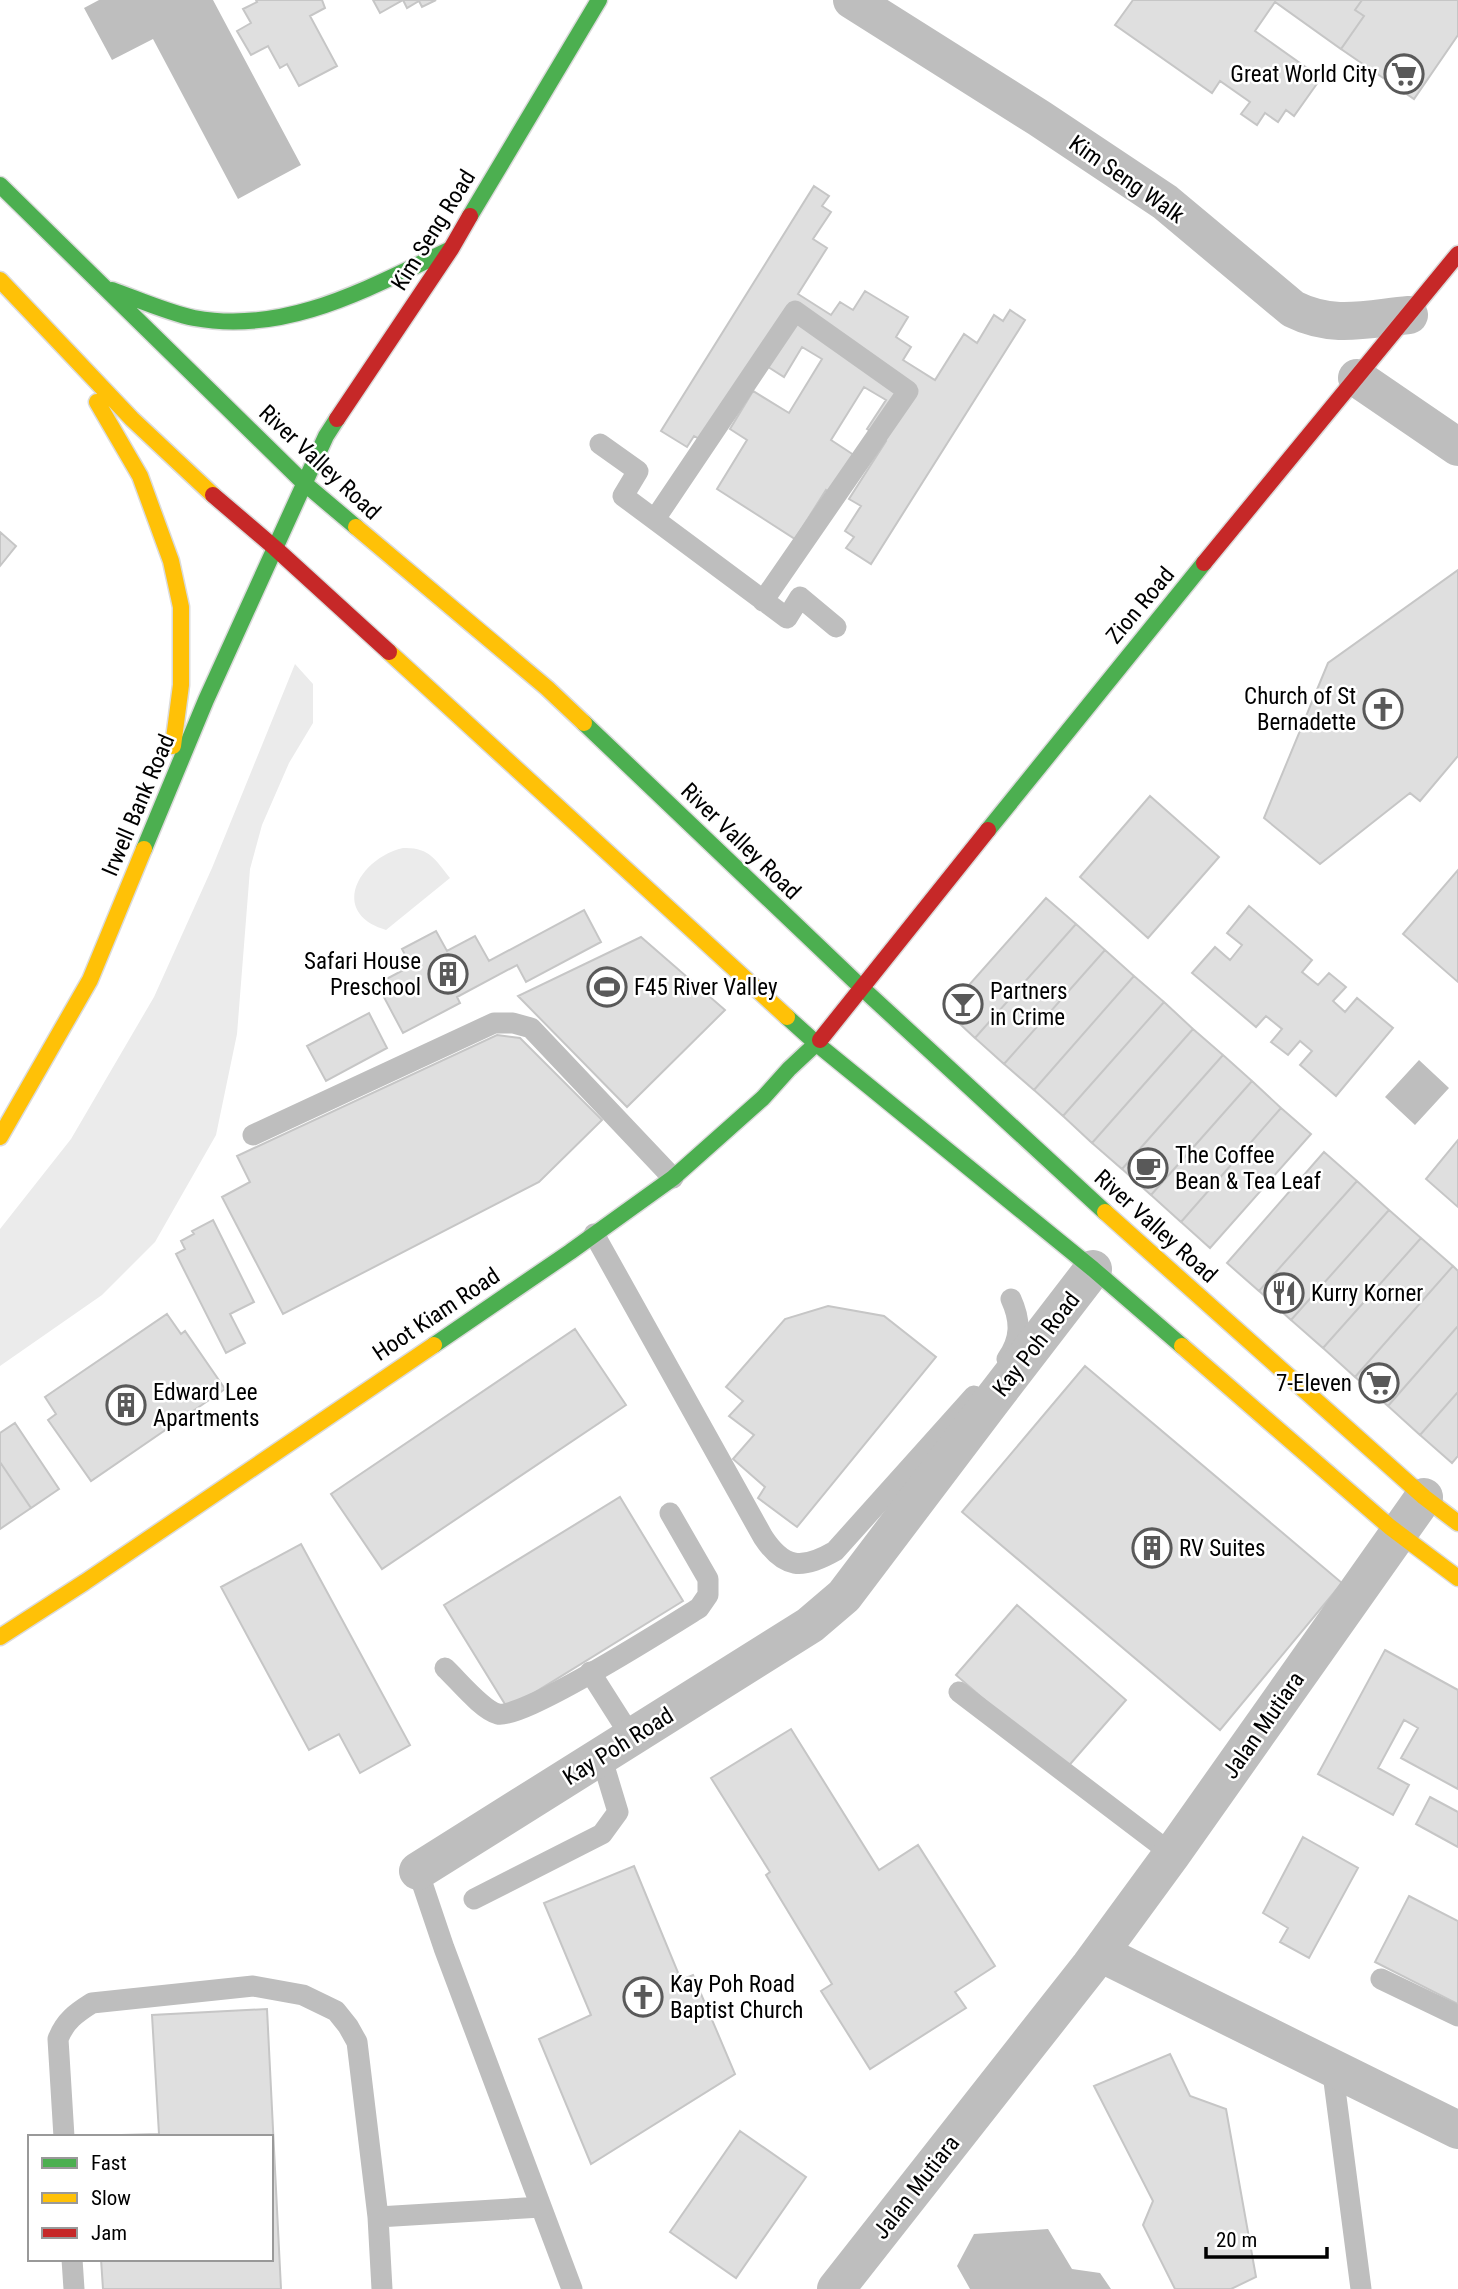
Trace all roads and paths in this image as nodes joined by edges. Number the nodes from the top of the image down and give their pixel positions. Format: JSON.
{"nodes":[{"id":1,"x":598,"y":0,"type":"edge"},
{"id":2,"x":852,"y":0,"type":"edge"},
{"id":3,"x":0,"y":185,"type":"edge"},
{"id":4,"x":451,"y":249,"type":"junction"},
{"id":5,"x":1458,"y":254,"type":"edge"},
{"id":6,"x":0,"y":280,"type":"edge"},
{"id":7,"x":100,"y":285,"type":"junction"},
{"id":8,"x":1409,"y":315,"type":"junction"},
{"id":9,"x":71,"y":358,"type":"junction"},
{"id":10,"x":1357,"y":378,"type":"junction"},
{"id":11,"x":600,"y":444,"type":"dead end"},
{"id":12,"x":1458,"y":447,"type":"edge"},
{"id":13,"x":304,"y":483,"type":"junction"},
{"id":14,"x":655,"y":519,"type":"junction"},
{"id":15,"x":275,"y":548,"type":"junction"},
{"id":16,"x":763,"y":601,"type":"junction"},
{"id":17,"x":836,"y":627,"type":"dead end"},
{"id":18,"x":167,"y":796,"type":"junction"},
{"id":19,"x":862,"y":988,"type":"junction"},
{"id":20,"x":817,"y":1044,"type":"junction"},
{"id":21,"x":253,"y":1135,"type":"dead end"},
{"id":22,"x":0,"y":1137,"type":"edge"},
{"id":23,"x":673,"y":1178,"type":"junction"},
{"id":24,"x":594,"y":1234,"type":"junction"},
{"id":25,"x":1094,"y":1269,"type":"junction"},
{"id":26,"x":1011,"y":1299,"type":"dead end"},
{"id":27,"x":1424,"y":1497,"type":"junction"},
{"id":28,"x":670,"y":1513,"type":"dead end"},
{"id":29,"x":1458,"y":1523,"type":"edge"},
{"id":30,"x":1398,"y":1534,"type":"junction"},
{"id":31,"x":847,"y":1562,"type":"junction"},
{"id":32,"x":1456,"y":1572,"type":"edge"},
{"id":33,"x":0,"y":1637,"type":"edge"},
{"id":34,"x":445,"y":1668,"type":"dead end"},
{"id":35,"x":590,"y":1672,"type":"junction"},
{"id":36,"x":959,"y":1692,"type":"dead end"},
{"id":37,"x":616,"y":1747,"type":"junction"},
{"id":38,"x":1172,"y":1854,"type":"junction"},
{"id":39,"x":418,"y":1871,"type":"joint"},
{"id":40,"x":474,"y":1899,"type":"dead end"},
{"id":41,"x":1100,"y":1953,"type":"junction"},
{"id":42,"x":1381,"y":1979,"type":"dead end"},
{"id":43,"x":1458,"y":2016,"type":"edge"},
{"id":44,"x":1332,"y":2066,"type":"junction"},
{"id":45,"x":1458,"y":2130,"type":"edge"},
{"id":46,"x":64,"y":2135,"type":"edge"},
{"id":47,"x":541,"y":2207,"type":"junction"},
{"id":48,"x":378,"y":2217,"type":"junction"},
{"id":49,"x":72,"y":2261,"type":"edge"},
{"id":50,"x":74,"y":2289,"type":"edge"},
{"id":51,"x":382,"y":2289,"type":"edge"},
{"id":52,"x":572,"y":2289,"type":"edge"},
{"id":53,"x":836,"y":2289,"type":"edge"},
{"id":54,"x":1361,"y":2289,"type":"edge"}],
"edges":[{"from":1,"to":4,"type":"main road","name":"Kim Seng Road"},
{"from":2,"to":8,"type":"street","name":"Kim Seng Walk"},
{"from":3,"to":7,"type":"main road","name":"River Valley Road"},
{"from":4,"to":7,"type":"main road"},
{"from":4,"to":13,"type":"main road","name":"Kim Seng Road"},
{"from":5,"to":8,"type":"main road","name":"Zion Road"},
{"from":6,"to":9,"type":"main road"},
{"from":7,"to":13,"type":"main road","name":"River Valley Road"},
{"from":8,"to":10,"type":"main road","name":"Zion Road"},
{"from":9,"to":15,"type":"main road"},
{"from":9,"to":18,"type":"main road"},
{"from":10,"to":12,"type":"street"},
{"from":10,"to":19,"type":"main road","name":"Zion Road"},
{"from":11,"to":14,"type":"lane"},
{"from":13,"to":15,"type":"main road","name":"Irwell Bank Road"},
{"from":13,"to":19,"type":"main road","name":"River Valley Road"},
{"from":14,"to":16,"type":"lane"},
{"from":14,"to":16,"type":"lane"},
{"from":15,"to":18,"type":"main road","name":"Irwell Bank Road"},
{"from":15,"to":20,"type":"main road"},
{"from":16,"to":17,"type":"lane"},
{"from":18,"to":22,"type":"main road","name":"Irwell Bank Road"},
{"from":19,"to":20,"type":"main road","name":"Hoot Kiam Road"},
{"from":19,"to":27,"type":"main road","name":"River Valley Road"},
{"from":20,"to":23,"type":"main road","name":"Hoot Kiam Road"},
{"from":20,"to":25,"type":"main road"},
{"from":21,"to":23,"type":"lane"},
{"from":23,"to":24,"type":"main road","name":"Hoot Kiam Road"},
{"from":24,"to":31,"type":"lane"},
{"from":24,"to":33,"type":"main road","name":"Hoot Kiam Road"},
{"from":25,"to":30,"type":"main road"},
{"from":25,"to":31,"type":"street","name":"Kay Poh Road"},
{"from":26,"to":31,"type":"lane"},
{"from":27,"to":29,"type":"main road","name":"River Valley Road"},
{"from":27,"to":30,"type":"street","name":"Jalan Mutiara"},
{"from":28,"to":35,"type":"lane"},
{"from":30,"to":32,"type":"main road"},
{"from":30,"to":38,"type":"street","name":"Jalan Mutiara"},
{"from":31,"to":37,"type":"street","name":"Kay Poh Road"},
{"from":34,"to":35,"type":"lane"},
{"from":35,"to":37,"type":"lane"},
{"from":36,"to":38,"type":"lane"},
{"from":37,"to":39,"type":"street","name":"Kay Poh Road"},
{"from":37,"to":40,"type":"lane"},
{"from":38,"to":41,"type":"street","name":"Jalan Mutiara"},
{"from":39,"to":47,"type":"lane","name":"Kay Poh Road"},
{"from":41,"to":44,"type":"street"},
{"from":41,"to":53,"type":"street","name":"Jalan Mutiara"},
{"from":42,"to":43,"type":"lane"},
{"from":44,"to":45,"type":"street"},
{"from":44,"to":54,"type":"lane"},
{"from":46,"to":48,"type":"lane"},
{"from":47,"to":48,"type":"lane"},
{"from":47,"to":52,"type":"lane","name":"Kay Poh Road"},
{"from":48,"to":51,"type":"lane"},
{"from":49,"to":50,"type":"lane"}]}
